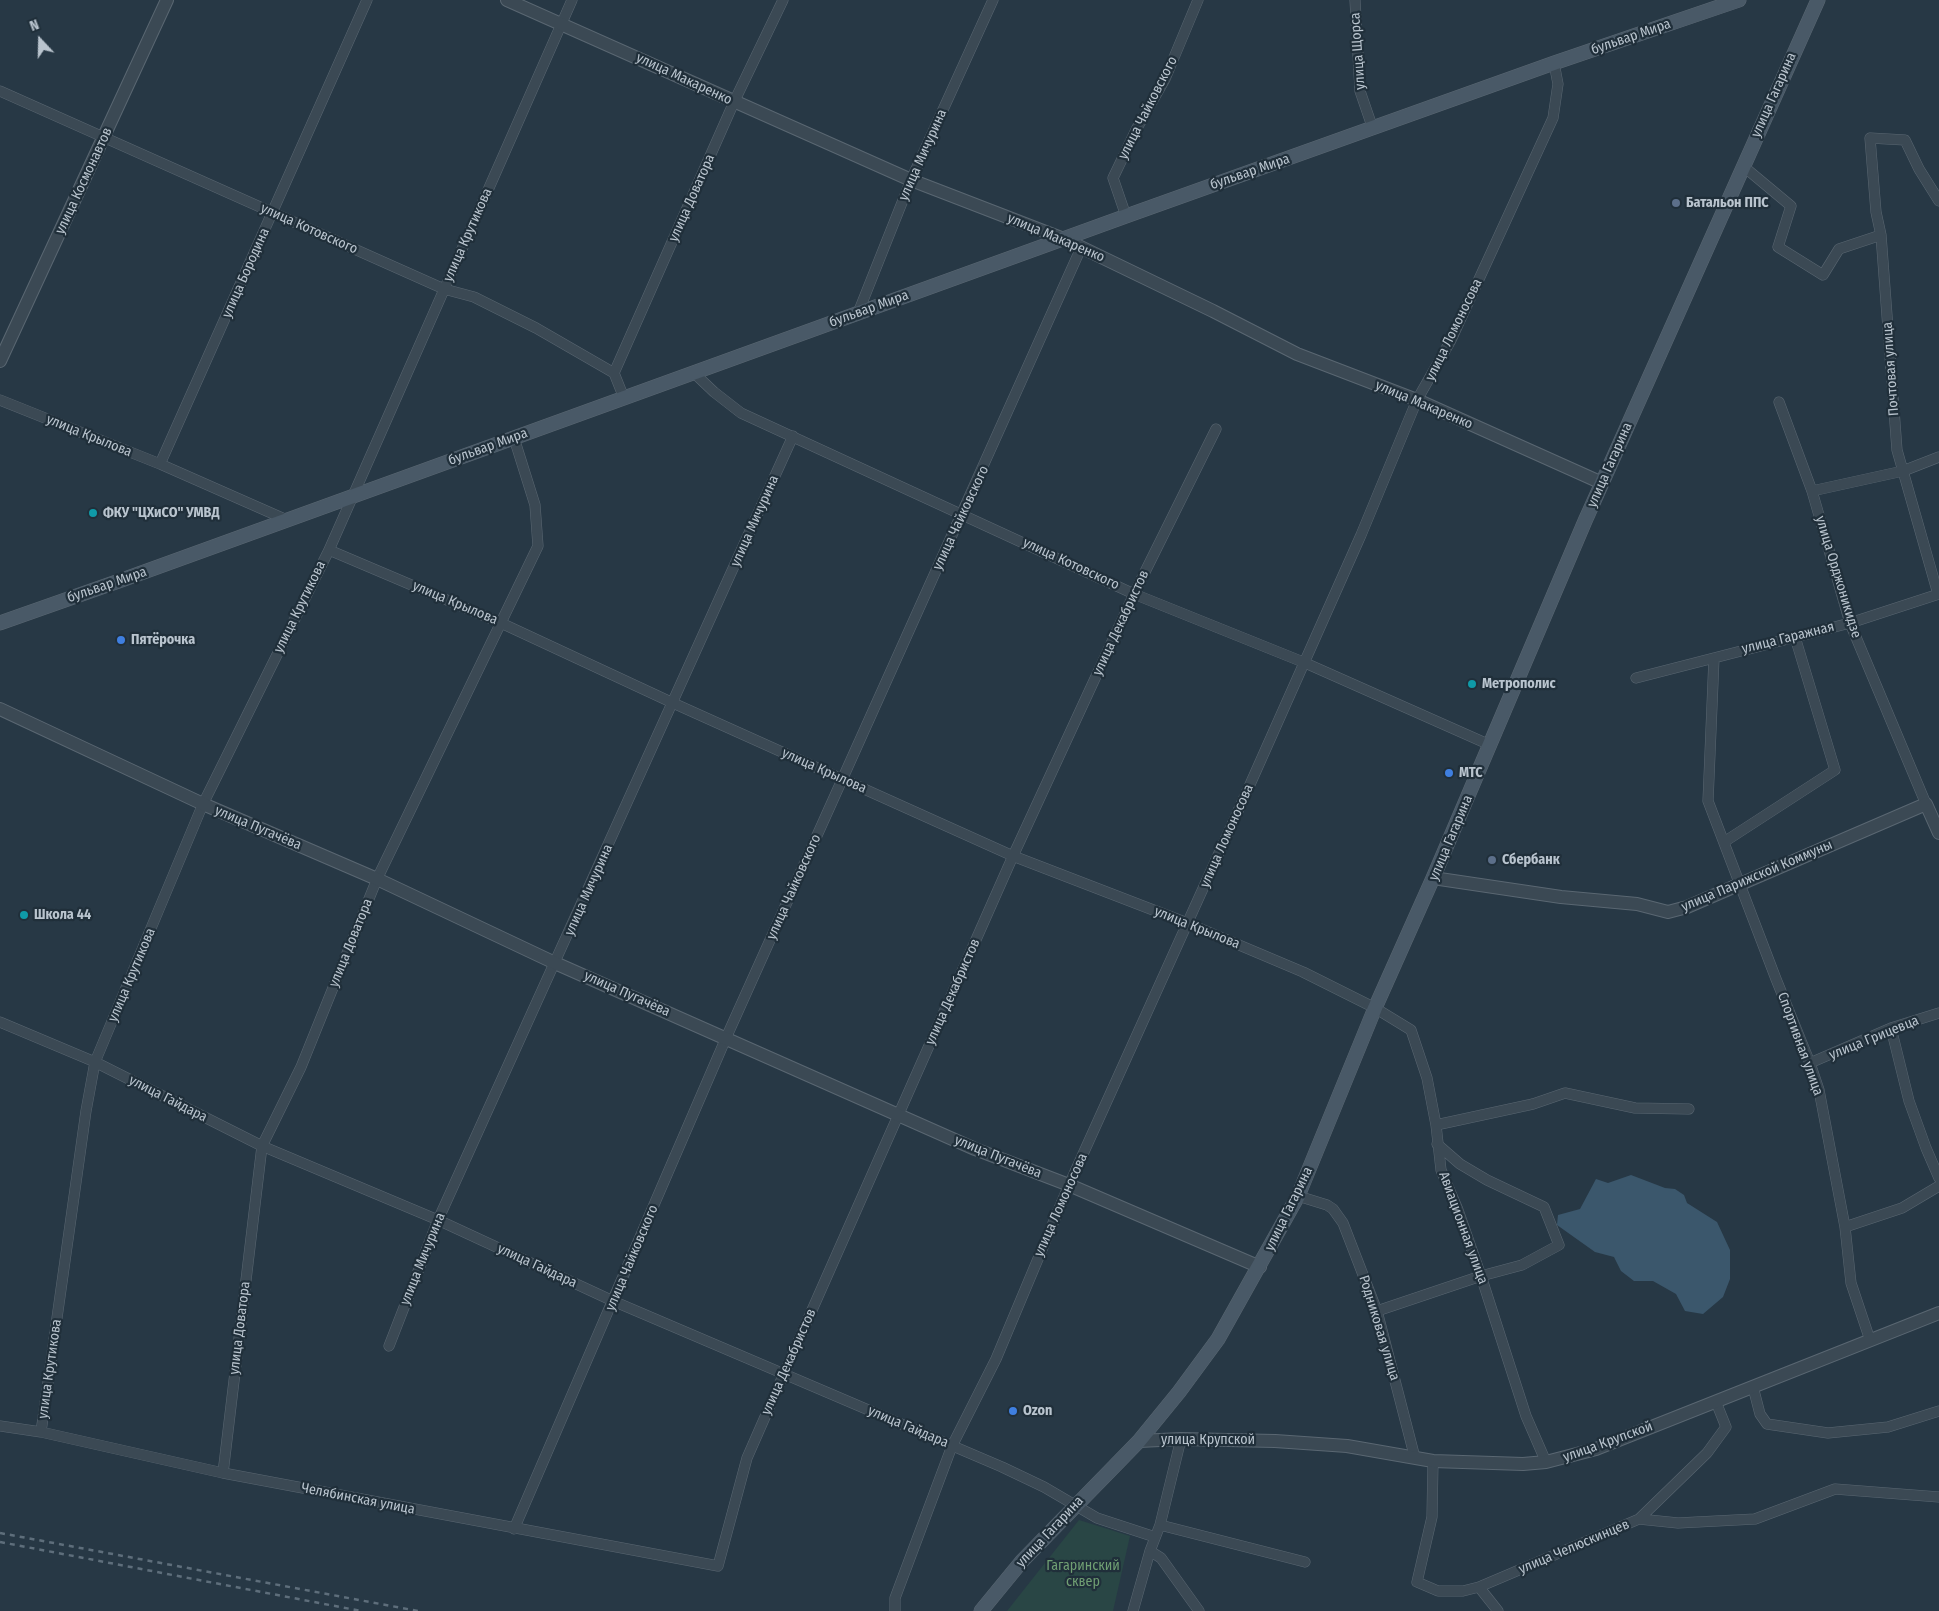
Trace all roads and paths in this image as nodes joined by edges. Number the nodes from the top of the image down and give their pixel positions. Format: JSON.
{"nodes":[{"id":1,"x":167,"y":0,"type":"edge"},
{"id":2,"x":367,"y":0,"type":"edge"},
{"id":3,"x":507,"y":0,"type":"edge"},
{"id":4,"x":572,"y":0,"type":"edge"},
{"id":5,"x":783,"y":0,"type":"edge"},
{"id":6,"x":993,"y":0,"type":"edge"},
{"id":7,"x":1355,"y":0,"type":"edge"},
{"id":8,"x":1739,"y":0,"type":"edge"},
{"id":9,"x":1818,"y":0,"type":"edge"},
{"id":10,"x":1194,"y":2,"type":"edge"},
{"id":11,"x":562,"y":23,"type":"junction"},
{"id":12,"x":1554,"y":63,"type":"junction"},
{"id":13,"x":0,"y":91,"type":"edge"},
{"id":14,"x":734,"y":102,"type":"junction"},
{"id":15,"x":1373,"y":129,"type":"junction"},
{"id":16,"x":105,"y":138,"type":"junction"},
{"id":17,"x":1743,"y":166,"type":"junction"},
{"id":18,"x":911,"y":180,"type":"junction"},
{"id":19,"x":1939,"y":201,"type":"edge"},
{"id":20,"x":273,"y":212,"type":"junction"},
{"id":21,"x":1126,"y":216,"type":"junction"},
{"id":22,"x":1881,"y":235,"type":"junction"},
{"id":23,"x":1064,"y":239,"type":"junction"},
{"id":24,"x":1081,"y":248,"type":"junction"},
{"id":25,"x":444,"y":288,"type":"junction"},
{"id":26,"x":858,"y":313,"type":"junction"},
{"id":27,"x":0,"y":361,"type":"edge"},
{"id":28,"x":694,"y":372,"type":"junction"},
{"id":29,"x":614,"y":373,"type":"junction"},
{"id":30,"x":624,"y":398,"type":"junction"},
{"id":31,"x":0,"y":400,"type":"edge"},
{"id":32,"x":1417,"y":400,"type":"junction"},
{"id":33,"x":1779,"y":402,"type":"dead end"},
{"id":34,"x":1216,"y":429,"type":"dead end"},
{"id":35,"x":793,"y":436,"type":"junction"},
{"id":36,"x":514,"y":438,"type":"junction"},
{"id":37,"x":1939,"y":457,"type":"edge"},
{"id":38,"x":160,"y":464,"type":"junction"},
{"id":39,"x":1903,"y":470,"type":"junction"},
{"id":40,"x":1602,"y":483,"type":"junction"},
{"id":41,"x":1812,"y":491,"type":"junction"},
{"id":42,"x":352,"y":497,"type":"junction"},
{"id":43,"x":962,"y":514,"type":"junction"},
{"id":44,"x":287,"y":520,"type":"junction"},
{"id":45,"x":329,"y":550,"type":"junction"},
{"id":46,"x":1134,"y":594,"type":"junction"},
{"id":47,"x":1939,"y":594,"type":"edge"},
{"id":48,"x":1850,"y":622,"type":"junction"},
{"id":49,"x":0,"y":623,"type":"edge"},
{"id":50,"x":502,"y":623,"type":"junction"},
{"id":51,"x":1795,"y":637,"type":"junction"},
{"id":52,"x":1714,"y":658,"type":"junction"},
{"id":53,"x":1303,"y":662,"type":"junction"},
{"id":54,"x":1636,"y":678,"type":"dead end"},
{"id":55,"x":673,"y":704,"type":"junction"},
{"id":56,"x":0,"y":709,"type":"edge"},
{"id":57,"x":1490,"y":745,"type":"junction"},
{"id":58,"x":842,"y":779,"type":"junction"},
{"id":59,"x":203,"y":804,"type":"junction"},
{"id":60,"x":1926,"y":804,"type":"junction"},
{"id":61,"x":1939,"y":833,"type":"edge"},
{"id":62,"x":1724,"y":842,"type":"junction"},
{"id":63,"x":1013,"y":856,"type":"junction"},
{"id":64,"x":1434,"y":878,"type":"junction"},
{"id":65,"x":377,"y":879,"type":"junction"},
{"id":66,"x":1740,"y":885,"type":"junction"},
{"id":67,"x":1187,"y":923,"type":"junction"},
{"id":68,"x":556,"y":963,"type":"junction"},
{"id":69,"x":1375,"y":1008,"type":"junction"},
{"id":70,"x":1939,"y":1013,"type":"edge"},
{"id":71,"x":0,"y":1022,"type":"edge"},
{"id":72,"x":1891,"y":1028,"type":"junction"},
{"id":73,"x":726,"y":1038,"type":"junction"},
{"id":74,"x":95,"y":1062,"type":"junction"},
{"id":75,"x":1810,"y":1064,"type":"junction"},
{"id":76,"x":1689,"y":1109,"type":"dead end"},
{"id":77,"x":899,"y":1116,"type":"junction"},
{"id":78,"x":1436,"y":1125,"type":"junction"},
{"id":79,"x":1437,"y":1144,"type":"junction"},
{"id":80,"x":262,"y":1146,"type":"junction"},
{"id":81,"x":1939,"y":1178,"type":"edge"},
{"id":82,"x":1069,"y":1184,"type":"junction"},
{"id":83,"x":1939,"y":1186,"type":"edge"},
{"id":84,"x":1298,"y":1196,"type":"junction"},
{"id":85,"x":438,"y":1220,"type":"junction"},
{"id":86,"x":1846,"y":1227,"type":"junction"},
{"id":87,"x":1260,"y":1267,"type":"junction"},
{"id":88,"x":1481,"y":1276,"type":"junction"},
{"id":89,"x":613,"y":1301,"type":"junction"},
{"id":90,"x":1377,"y":1311,"type":"junction"},
{"id":91,"x":1939,"y":1313,"type":"edge"},
{"id":92,"x":1870,"y":1340,"type":"junction"},
{"id":93,"x":389,"y":1346,"type":"dead end"},
{"id":94,"x":785,"y":1374,"type":"junction"},
{"id":95,"x":1753,"y":1388,"type":"junction"},
{"id":96,"x":1716,"y":1402,"type":"junction"},
{"id":97,"x":1939,"y":1411,"type":"edge"},
{"id":98,"x":0,"y":1426,"type":"edge"},
{"id":99,"x":41,"y":1432,"type":"junction"},
{"id":100,"x":1181,"y":1438,"type":"junction"},
{"id":101,"x":1139,"y":1441,"type":"junction"},
{"id":102,"x":952,"y":1446,"type":"junction"},
{"id":103,"x":1415,"y":1458,"type":"junction"},
{"id":104,"x":1433,"y":1461,"type":"junction"},
{"id":105,"x":1546,"y":1462,"type":"junction"},
{"id":106,"x":223,"y":1473,"type":"junction"},
{"id":107,"x":1939,"y":1497,"type":"edge"},
{"id":108,"x":1075,"y":1505,"type":"junction"},
{"id":109,"x":1640,"y":1519,"type":"junction"},
{"id":110,"x":1160,"y":1526,"type":"junction"},
{"id":111,"x":514,"y":1529,"type":"junction"},
{"id":112,"x":1155,"y":1537,"type":"junction"},
{"id":113,"x":1150,"y":1551,"type":"junction"},
{"id":114,"x":1305,"y":1562,"type":"dead end"},
{"id":115,"x":718,"y":1566,"type":"joint"},
{"id":116,"x":1479,"y":1587,"type":"junction"},
{"id":117,"x":895,"y":1611,"type":"edge"},
{"id":118,"x":981,"y":1611,"type":"edge"},
{"id":119,"x":1133,"y":1611,"type":"edge"},
{"id":120,"x":1199,"y":1611,"type":"edge"},
{"id":121,"x":1498,"y":1611,"type":"edge"}],
"edges":[{"from":1,"to":16,"type":"street","name":"улица Космонавтов"},
{"from":2,"to":20,"type":"street","name":"улица Бородина"},
{"from":3,"to":11,"type":"street","name":"улица Макаренко"},
{"from":4,"to":11,"type":"street","name":"улица Крутикова"},
{"from":5,"to":14,"type":"street","name":"улица Доватора"},
{"from":6,"to":18,"type":"street","name":"улица Мичурина"},
{"from":7,"to":15,"type":"street","name":"улица Щорса"},
{"from":8,"to":12,"type":"main road","name":"бульвар Мира"},
{"from":9,"to":17,"type":"main road","name":"улица Гагарина"},
{"from":10,"to":21,"type":"street","name":"улица Чайковского"},
{"from":11,"to":14,"type":"street","name":"улица Макаренко"},
{"from":11,"to":25,"type":"street","name":"улица Крутикова"},
{"from":12,"to":15,"type":"main road","name":"бульвар Мира"},
{"from":12,"to":32,"type":"street","name":"улица Ломоносова"},
{"from":13,"to":16,"type":"street","name":"улица Котовского"},
{"from":14,"to":18,"type":"street","name":"улица Макаренко"},
{"from":14,"to":29,"type":"street","name":"улица Доватора"},
{"from":15,"to":21,"type":"main road","name":"бульвар Мира"},
{"from":16,"to":20,"type":"street","name":"улица Котовского"},
{"from":16,"to":27,"type":"street","name":"улица Космонавтов"},
{"from":17,"to":22,"type":"street"},
{"from":17,"to":40,"type":"main road","name":"улица Гагарина"},
{"from":18,"to":23,"type":"street","name":"улица Макаренко"},
{"from":18,"to":26,"type":"street","name":"улица Мичурина"},
{"from":19,"to":22,"type":"street","name":"Почтовая улица"},
{"from":20,"to":25,"type":"street","name":"улица Котовского"},
{"from":20,"to":38,"type":"street","name":"улица Бородина"},
{"from":21,"to":23,"type":"main road","name":"бульвар Мира"},
{"from":22,"to":39,"type":"street","name":"Почтовая улица"},
{"from":23,"to":24,"type":"street","name":"улица Макаренко"},
{"from":23,"to":26,"type":"main road","name":"бульвар Мира"},
{"from":24,"to":32,"type":"street","name":"улица Макаренко"},
{"from":24,"to":43,"type":"street","name":"улица Чайковского"},
{"from":25,"to":29,"type":"street","name":"улица Котовского"},
{"from":25,"to":42,"type":"street","name":"улица Крутикова"},
{"from":26,"to":28,"type":"main road","name":"бульвар Мира"},
{"from":28,"to":30,"type":"main road","name":"бульвар Мира"},
{"from":28,"to":35,"type":"street","name":"улица Котовского"},
{"from":29,"to":30,"type":"street"},
{"from":30,"to":36,"type":"main road","name":"бульвар Мира"},
{"from":31,"to":38,"type":"street","name":"улица Крылова"},
{"from":32,"to":40,"type":"street","name":"улица Макаренко"},
{"from":32,"to":53,"type":"street","name":"улица Ломоносова"},
{"from":33,"to":41,"type":"street","name":"улица Орджоникидзе"},
{"from":34,"to":46,"type":"street","name":"улица Декабристов"},
{"from":35,"to":43,"type":"street","name":"улица Котовского"},
{"from":35,"to":55,"type":"street","name":"улица Мичурина"},
{"from":36,"to":42,"type":"main road","name":"бульвар Мира"},
{"from":36,"to":50,"type":"street","name":"улица Доватора"},
{"from":37,"to":39,"type":"street"},
{"from":38,"to":44,"type":"street","name":"улица Крылова"},
{"from":39,"to":41,"type":"street"},
{"from":39,"to":47,"type":"street","name":"Почтовая улица"},
{"from":40,"to":57,"type":"main road","name":"улица Гагарина"},
{"from":41,"to":48,"type":"street","name":"улица Орджоникидзе"},
{"from":42,"to":44,"type":"main road","name":"бульвар Мира"},
{"from":42,"to":45,"type":"street"},
{"from":43,"to":46,"type":"street","name":"улица Котовского"},
{"from":43,"to":58,"type":"street","name":"улица Чайковского"},
{"from":44,"to":49,"type":"main road","name":"бульвар Мира"},
{"from":45,"to":50,"type":"street","name":"улица Крылова"},
{"from":45,"to":59,"type":"street","name":"улица Крутикова"},
{"from":46,"to":53,"type":"street","name":"улица Котовского"},
{"from":46,"to":63,"type":"street","name":"улица Декабристов"},
{"from":47,"to":48,"type":"street","name":"улица Гаражная"},
{"from":48,"to":51,"type":"street","name":"улица Гаражная"},
{"from":48,"to":60,"type":"street","name":"улица Орджоникидзе"},
{"from":50,"to":55,"type":"street","name":"улица Крылова"},
{"from":50,"to":65,"type":"street","name":"улица Доватора"},
{"from":51,"to":52,"type":"street","name":"улица Гаражная"},
{"from":51,"to":62,"type":"street"},
{"from":52,"to":54,"type":"street","name":"улица Гаражная"},
{"from":52,"to":62,"type":"street","name":"Спортивная улица"},
{"from":53,"to":57,"type":"street","name":"улица Котовского"},
{"from":53,"to":67,"type":"street","name":"улица Ломоносова"},
{"from":55,"to":58,"type":"street","name":"улица Крылова"},
{"from":55,"to":68,"type":"street","name":"улица Мичурина"},
{"from":56,"to":59,"type":"street","name":"улица Пугачёва"},
{"from":57,"to":64,"type":"main road","name":"улица Гагарина"},
{"from":58,"to":63,"type":"street","name":"улица Крылова"},
{"from":58,"to":73,"type":"street","name":"улица Чайковского"},
{"from":59,"to":65,"type":"street","name":"улица Пугачёва"},
{"from":59,"to":74,"type":"street","name":"улица Крутикова"},
{"from":60,"to":61,"type":"street","name":"улица Орджоникидзе"},
{"from":60,"to":66,"type":"street","name":"улица Парижской Коммуны"},
{"from":62,"to":66,"type":"street","name":"Спортивная улица"},
{"from":63,"to":67,"type":"street","name":"улица Крылова"},
{"from":63,"to":77,"type":"street","name":"улица Декабристов"},
{"from":64,"to":66,"type":"street","name":"улица Парижской Коммуны"},
{"from":64,"to":69,"type":"main road","name":"улица Гагарина"},
{"from":65,"to":68,"type":"street","name":"улица Пугачёва"},
{"from":65,"to":80,"type":"street","name":"улица Доватора"},
{"from":66,"to":75,"type":"street","name":"Спортивная улица"},
{"from":67,"to":69,"type":"street","name":"улица Крылова"},
{"from":67,"to":82,"type":"street","name":"улица Ломоносова"},
{"from":68,"to":73,"type":"street","name":"улица Пугачёва"},
{"from":68,"to":85,"type":"street","name":"улица Мичурина"},
{"from":69,"to":78,"type":"street","name":"Авиационная улица"},
{"from":69,"to":84,"type":"main road","name":"улица Гагарина"},
{"from":70,"to":72,"type":"street","name":"улица Грицевца"},
{"from":71,"to":74,"type":"street","name":"улица Гайдара"},
{"from":72,"to":75,"type":"street","name":"улица Грицевца"},
{"from":72,"to":81,"type":"street"},
{"from":73,"to":77,"type":"street","name":"улица Пугачёва"},
{"from":73,"to":89,"type":"street","name":"улица Чайковского"},
{"from":74,"to":80,"type":"street","name":"улица Гайдара"},
{"from":74,"to":99,"type":"street","name":"улица Крутикова"},
{"from":75,"to":86,"type":"street","name":"Спортивная улица"},
{"from":76,"to":78,"type":"street"},
{"from":77,"to":82,"type":"street","name":"улица Пугачёва"},
{"from":77,"to":94,"type":"street","name":"улица Декабристов"},
{"from":78,"to":79,"type":"street","name":"Авиационная улица"},
{"from":79,"to":88,"type":"street","name":"Авиационная улица"},
{"from":79,"to":88,"type":"street"},
{"from":80,"to":85,"type":"street","name":"улица Гайдара"},
{"from":80,"to":106,"type":"street","name":"улица Доватора"},
{"from":82,"to":87,"type":"street","name":"улица Пугачёва"},
{"from":82,"to":102,"type":"street","name":"улица Ломоносова"},
{"from":83,"to":86,"type":"street"},
{"from":84,"to":87,"type":"main road","name":"улица Гагарина"},
{"from":84,"to":90,"type":"street","name":"Родниковая улица"},
{"from":85,"to":89,"type":"street","name":"улица Гайдара"},
{"from":85,"to":93,"type":"street","name":"улица Мичурина"},
{"from":86,"to":92,"type":"street","name":"Спортивная улица"},
{"from":87,"to":101,"type":"main road","name":"улица Гагарина"},
{"from":88,"to":90,"type":"street"},
{"from":88,"to":105,"type":"street","name":"Авиационная улица"},
{"from":89,"to":94,"type":"street","name":"улица Гайдара"},
{"from":89,"to":111,"type":"street","name":"улица Чайковского"},
{"from":90,"to":103,"type":"street","name":"Родниковая улица"},
{"from":91,"to":92,"type":"street","name":"улица Крупской"},
{"from":92,"to":95,"type":"street","name":"улица Крупской"},
{"from":94,"to":102,"type":"street","name":"улица Гайдара"},
{"from":94,"to":115,"type":"street","name":"улица Декабристов"},
{"from":95,"to":96,"type":"street","name":"улица Крупской"},
{"from":95,"to":97,"type":"street"},
{"from":96,"to":105,"type":"street","name":"улица Крупской"},
{"from":96,"to":109,"type":"street"},
{"from":98,"to":99,"type":"street","name":"Челябинская улица"},
{"from":99,"to":106,"type":"street","name":"Челябинская улица"},
{"from":100,"to":101,"type":"street","name":"улица Крупской"},
{"from":100,"to":103,"type":"street","name":"улица Крупской"},
{"from":100,"to":110,"type":"street"},
{"from":101,"to":108,"type":"main road","name":"улица Гагарина"},
{"from":102,"to":108,"type":"street","name":"улица Гайдара"},
{"from":102,"to":117,"type":"street","name":"улица Ломоносова"},
{"from":103,"to":104,"type":"street","name":"улица Крупской"},
{"from":104,"to":105,"type":"street","name":"улица Крупской"},
{"from":104,"to":116,"type":"street","name":"улица Челюскинцев"},
{"from":106,"to":111,"type":"street","name":"Челябинская улица"},
{"from":107,"to":109,"type":"street","name":"улица Челюскинцев"},
{"from":108,"to":112,"type":"street","name":"улица Гайдара"},
{"from":108,"to":118,"type":"main road","name":"улица Гагарина"},
{"from":109,"to":116,"type":"street","name":"улица Челюскинцев"},
{"from":110,"to":112,"type":"street"},
{"from":110,"to":114,"type":"street"},
{"from":111,"to":115,"type":"street","name":"Челябинская улица"},
{"from":112,"to":113,"type":"street"},
{"from":113,"to":119,"type":"street"},
{"from":113,"to":120,"type":"street"},
{"from":116,"to":121,"type":"street"}]}
